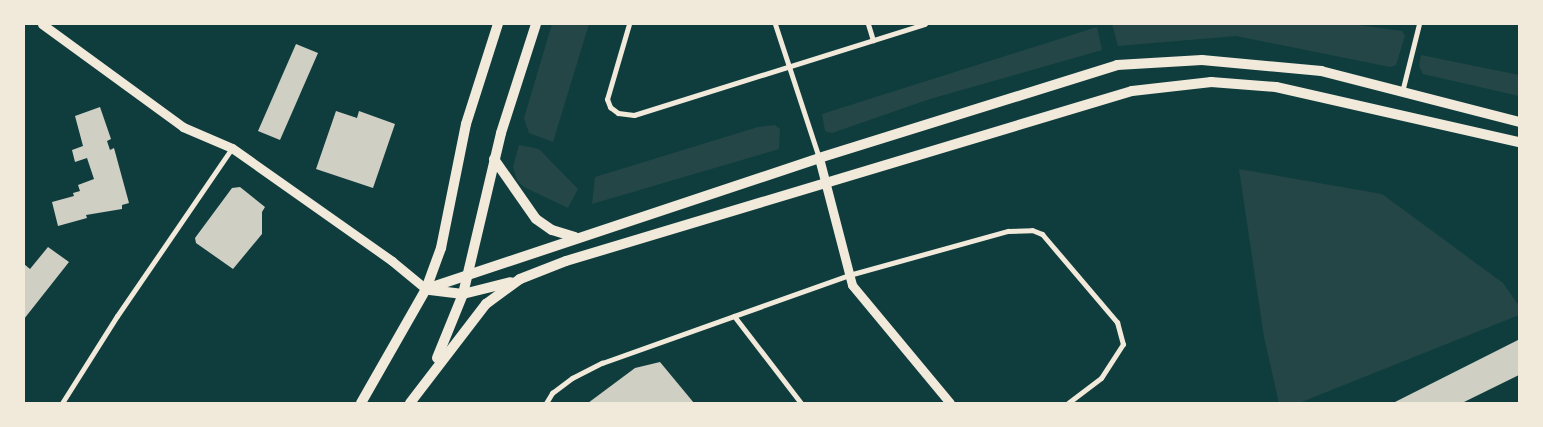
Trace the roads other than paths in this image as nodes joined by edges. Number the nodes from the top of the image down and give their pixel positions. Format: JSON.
{"nodes":[{"id":1,"x":42,"y":24,"type":"edge"},
{"id":2,"x":498,"y":24,"type":"edge"},
{"id":3,"x":536,"y":24,"type":"edge"},
{"id":4,"x":629,"y":24,"type":"edge"},
{"id":5,"x":775,"y":24,"type":"edge"},
{"id":6,"x":868,"y":24,"type":"edge"},
{"id":7,"x":925,"y":24,"type":"edge"},
{"id":8,"x":1419,"y":24,"type":"edge"},
{"id":9,"x":873,"y":40,"type":"junction"},
{"id":10,"x":789,"y":66,"type":"junction"},
{"id":11,"x":1402,"y":92,"type":"junction"},
{"id":12,"x":1519,"y":122,"type":"edge"},
{"id":13,"x":1519,"y":142,"type":"edge"},
{"id":14,"x":232,"y":148,"type":"junction"},
{"id":15,"x":819,"y":158,"type":"junction"},
{"id":16,"x":494,"y":159,"type":"junction"},
{"id":17,"x":826,"y":184,"type":"junction"},
{"id":18,"x":575,"y":237,"type":"junction"},
{"id":19,"x":849,"y":275,"type":"junction"},
{"id":20,"x":467,"y":276,"type":"junction"},
{"id":21,"x":520,"y":279,"type":"junction"},
{"id":22,"x":426,"y":290,"type":"junction"},
{"id":23,"x":463,"y":294,"type":"junction"},
{"id":24,"x":734,"y":316,"type":"junction"},
{"id":25,"x":424,"y":380,"type":"junction"},
{"id":26,"x":62,"y":403,"type":"edge"},
{"id":27,"x":361,"y":403,"type":"edge"},
{"id":28,"x":410,"y":403,"type":"edge"},
{"id":29,"x":546,"y":403,"type":"edge"},
{"id":30,"x":801,"y":403,"type":"edge"},
{"id":31,"x":950,"y":403,"type":"edge"},
{"id":32,"x":1068,"y":403,"type":"edge"}],
"edges":[{"from":1,"to":14,"type":"street"},
{"from":2,"to":22,"type":"main road"},
{"from":3,"to":16,"type":"main road"},
{"from":4,"to":10,"type":"street"},
{"from":5,"to":10,"type":"street"},
{"from":6,"to":9,"type":"street"},
{"from":7,"to":9,"type":"street"},
{"from":8,"to":11,"type":"street"},
{"from":9,"to":10,"type":"street"},
{"from":10,"to":15,"type":"street"},
{"from":11,"to":12,"type":"main road"},
{"from":11,"to":15,"type":"main road"},
{"from":13,"to":17,"type":"main road"},
{"from":14,"to":22,"type":"street"},
{"from":14,"to":26,"type":"street"},
{"from":15,"to":17,"type":"street"},
{"from":15,"to":18,"type":"main road"},
{"from":16,"to":18,"type":"main road"},
{"from":16,"to":20,"type":"main road"},
{"from":17,"to":19,"type":"street"},
{"from":17,"to":21,"type":"main road"},
{"from":18,"to":20,"type":"main road"},
{"from":19,"to":24,"type":"street"},
{"from":19,"to":31,"type":"street"},
{"from":19,"to":32,"type":"street"},
{"from":20,"to":22,"type":"main road"},
{"from":20,"to":23,"type":"main road"},
{"from":21,"to":23,"type":"main road"},
{"from":21,"to":25,"type":"main road"},
{"from":22,"to":23,"type":"main road"},
{"from":22,"to":27,"type":"main road"},
{"from":23,"to":25,"type":"main road"},
{"from":24,"to":29,"type":"street"},
{"from":24,"to":30,"type":"street"},
{"from":25,"to":28,"type":"main road"}]}
